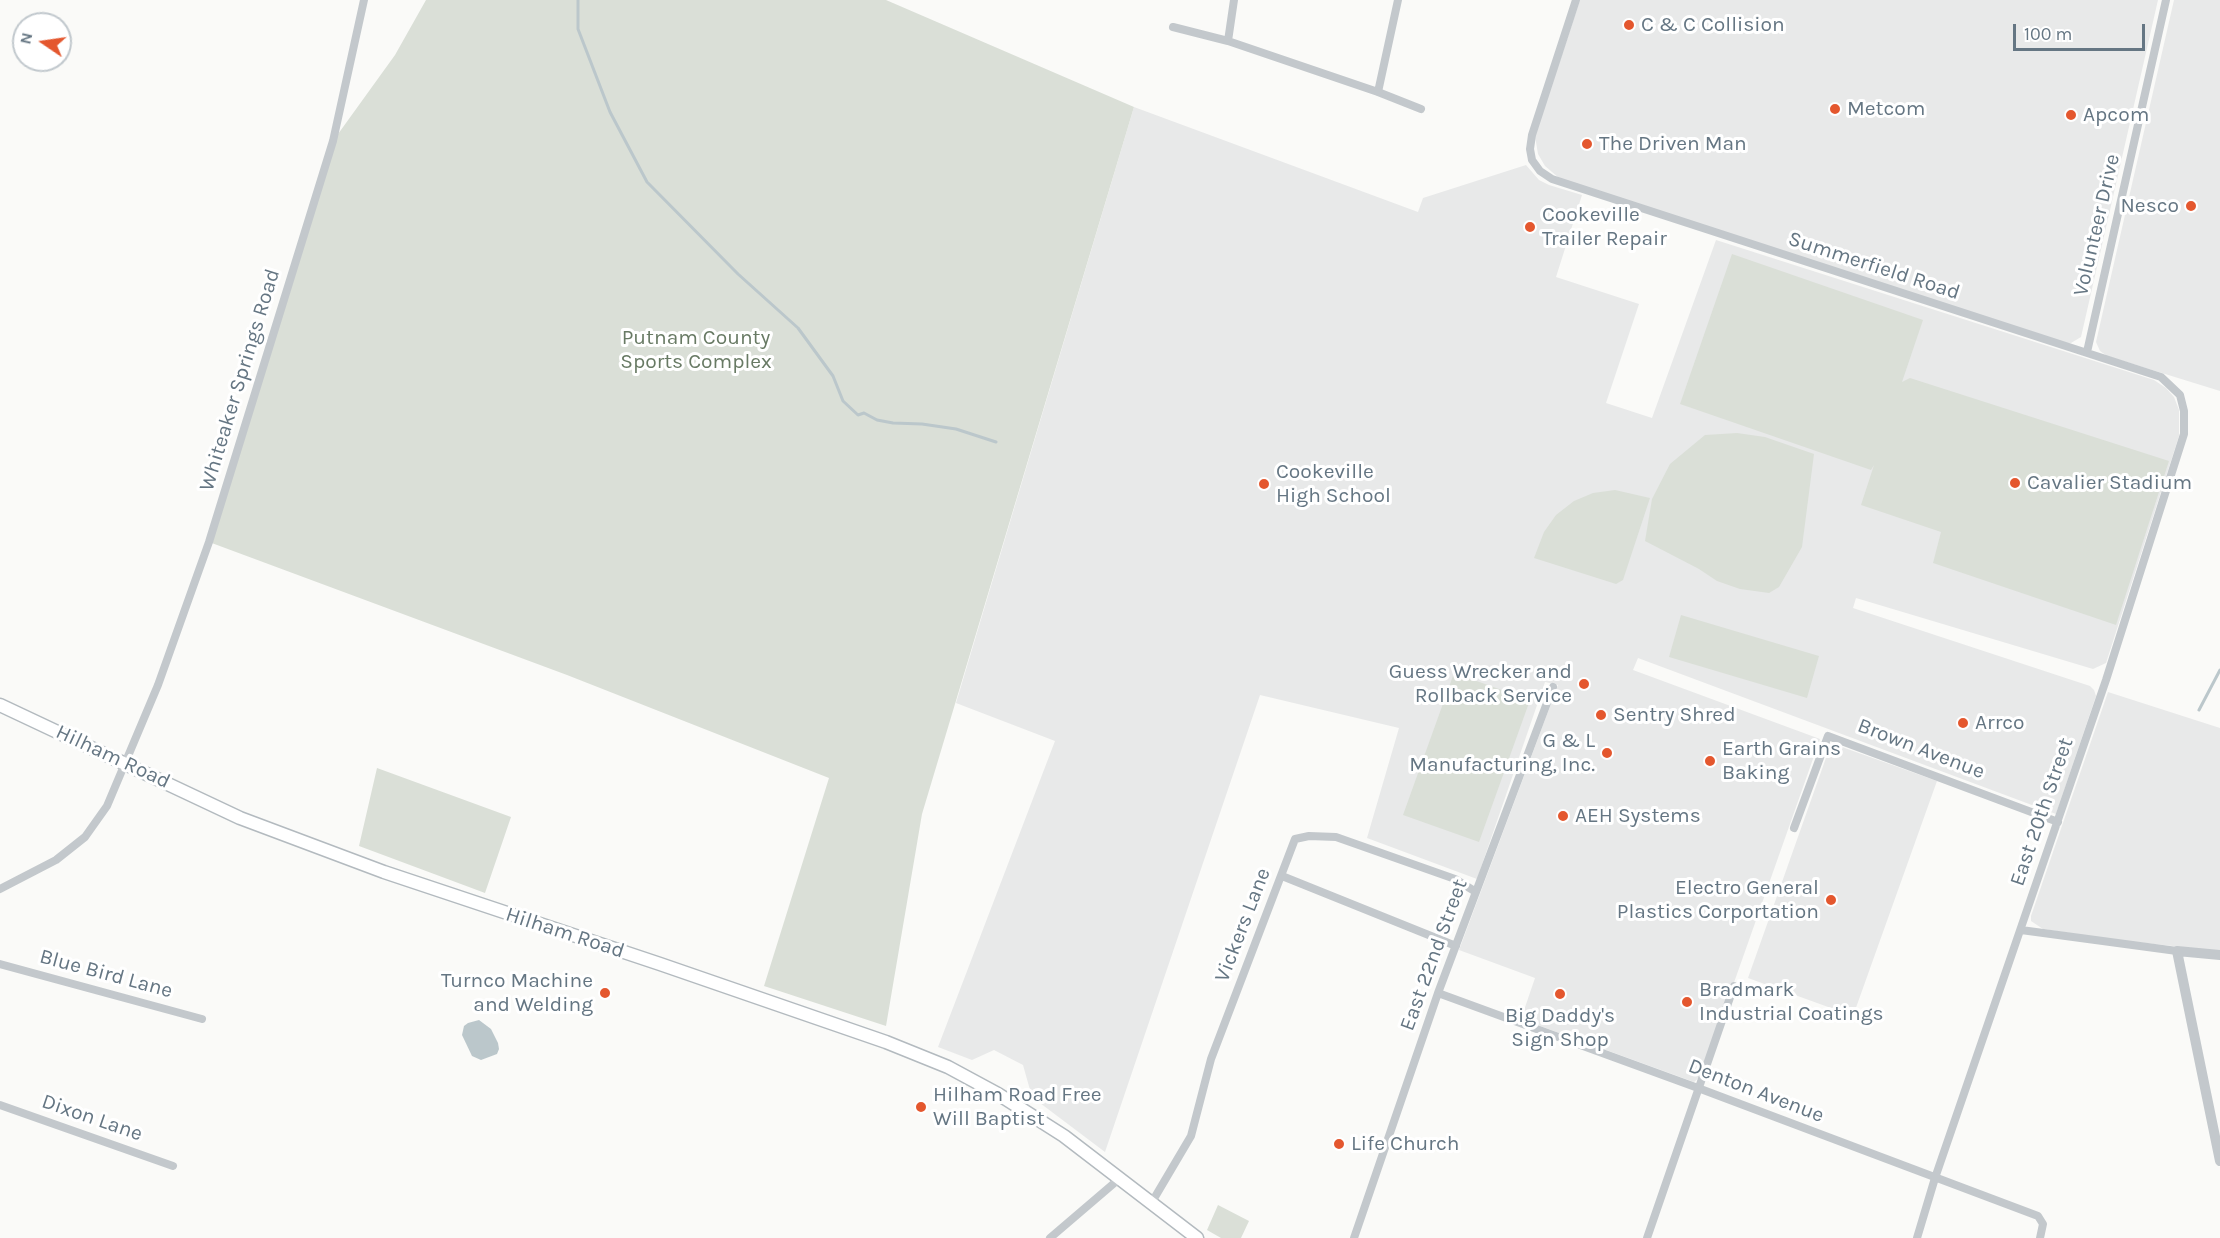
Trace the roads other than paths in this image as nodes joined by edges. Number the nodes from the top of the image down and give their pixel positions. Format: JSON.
{"nodes":[{"id":1,"x":364,"y":0,"type":"edge"},
{"id":2,"x":1234,"y":0,"type":"edge"},
{"id":3,"x":1398,"y":0,"type":"edge"},
{"id":4,"x":1576,"y":0,"type":"edge"},
{"id":5,"x":2166,"y":0,"type":"edge"},
{"id":6,"x":1173,"y":27,"type":"dead end"},
{"id":7,"x":1228,"y":41,"type":"junction"},
{"id":8,"x":1378,"y":92,"type":"junction"},
{"id":9,"x":1421,"y":109,"type":"dead end"},
{"id":10,"x":2087,"y":352,"type":"junction"},
{"id":11,"x":2180,"y":395,"type":"joint"},
{"id":12,"x":1553,"y":687,"type":"dead end"},
{"id":13,"x":0,"y":705,"type":"edge"},
{"id":14,"x":125,"y":763,"type":"junction"},
{"id":15,"x":2058,"y":822,"type":"junction"},
{"id":16,"x":1794,"y":828,"type":"dead end"},
{"id":17,"x":1282,"y":876,"type":"junction"},
{"id":18,"x":0,"y":889,"type":"edge"},
{"id":19,"x":1476,"y":892,"type":"junction"},
{"id":20,"x":2021,"y":930,"type":"junction"},
{"id":21,"x":1456,"y":946,"type":"junction"},
{"id":22,"x":2177,"y":951,"type":"junction"},
{"id":23,"x":2220,"y":955,"type":"edge"},
{"id":24,"x":0,"y":964,"type":"edge"},
{"id":25,"x":1734,"y":986,"type":"dead end"},
{"id":26,"x":1438,"y":993,"type":"junction"},
{"id":27,"x":202,"y":1019,"type":"dead end"},
{"id":28,"x":1698,"y":1088,"type":"junction"},
{"id":29,"x":0,"y":1105,"type":"edge"},
{"id":30,"x":2220,"y":1161,"type":"edge"},
{"id":31,"x":173,"y":1166,"type":"dead end"},
{"id":32,"x":1935,"y":1178,"type":"junction"},
{"id":33,"x":1119,"y":1179,"type":"junction"},
{"id":34,"x":1152,"y":1202,"type":"junction"},
{"id":35,"x":1050,"y":1238,"type":"edge"},
{"id":36,"x":1197,"y":1238,"type":"edge"},
{"id":37,"x":1354,"y":1238,"type":"edge"},
{"id":38,"x":1647,"y":1238,"type":"edge"},
{"id":39,"x":1917,"y":1238,"type":"edge"},
{"id":40,"x":2040,"y":1238,"type":"edge"}],
"edges":[{"from":1,"to":14,"type":"street","name":"Whiteaker Springs Road"},
{"from":2,"to":7,"type":"street"},
{"from":3,"to":8,"type":"street"},
{"from":4,"to":10,"type":"street","name":"Summerfield Road"},
{"from":5,"to":10,"type":"street","name":"Volunteer Drive"},
{"from":6,"to":7,"type":"street"},
{"from":7,"to":8,"type":"street"},
{"from":8,"to":9,"type":"street"},
{"from":10,"to":11,"type":"street","name":"Summerfield Road"},
{"from":11,"to":15,"type":"street","name":"East 20th Street"},
{"from":12,"to":19,"type":"street","name":"East 22nd Street"},
{"from":13,"to":14,"type":"main road","name":"Hilham Road"},
{"from":14,"to":18,"type":"street","name":"Whiteaker Springs Road"},
{"from":14,"to":33,"type":"main road","name":"Hilham Road"},
{"from":15,"to":16,"type":"street","name":"Brown Avenue"},
{"from":15,"to":20,"type":"street","name":"East 20th Street"},
{"from":17,"to":19,"type":"street","name":"Vickers Lane"},
{"from":17,"to":21,"type":"street"},
{"from":17,"to":34,"type":"street","name":"Vickers Lane"},
{"from":19,"to":21,"type":"street","name":"East 22nd Street"},
{"from":20,"to":22,"type":"street"},
{"from":20,"to":32,"type":"street","name":"East 20th Street"},
{"from":21,"to":26,"type":"street","name":"East 22nd Street"},
{"from":22,"to":23,"type":"street"},
{"from":22,"to":30,"type":"street"},
{"from":24,"to":27,"type":"street","name":"Blue Bird Lane"},
{"from":25,"to":28,"type":"street"},
{"from":26,"to":28,"type":"street","name":"Denton Avenue"},
{"from":26,"to":37,"type":"street","name":"East 22nd Street"},
{"from":28,"to":32,"type":"street","name":"Denton Avenue"},
{"from":28,"to":38,"type":"street"},
{"from":29,"to":31,"type":"street","name":"Dixon Lane"},
{"from":32,"to":39,"type":"street","name":"East 20th Street"},
{"from":32,"to":40,"type":"street","name":"Denton Avenue"},
{"from":33,"to":34,"type":"main road","name":"Hilham Road"},
{"from":33,"to":35,"type":"street"},
{"from":34,"to":36,"type":"main road","name":"Hilham Road"}]}
